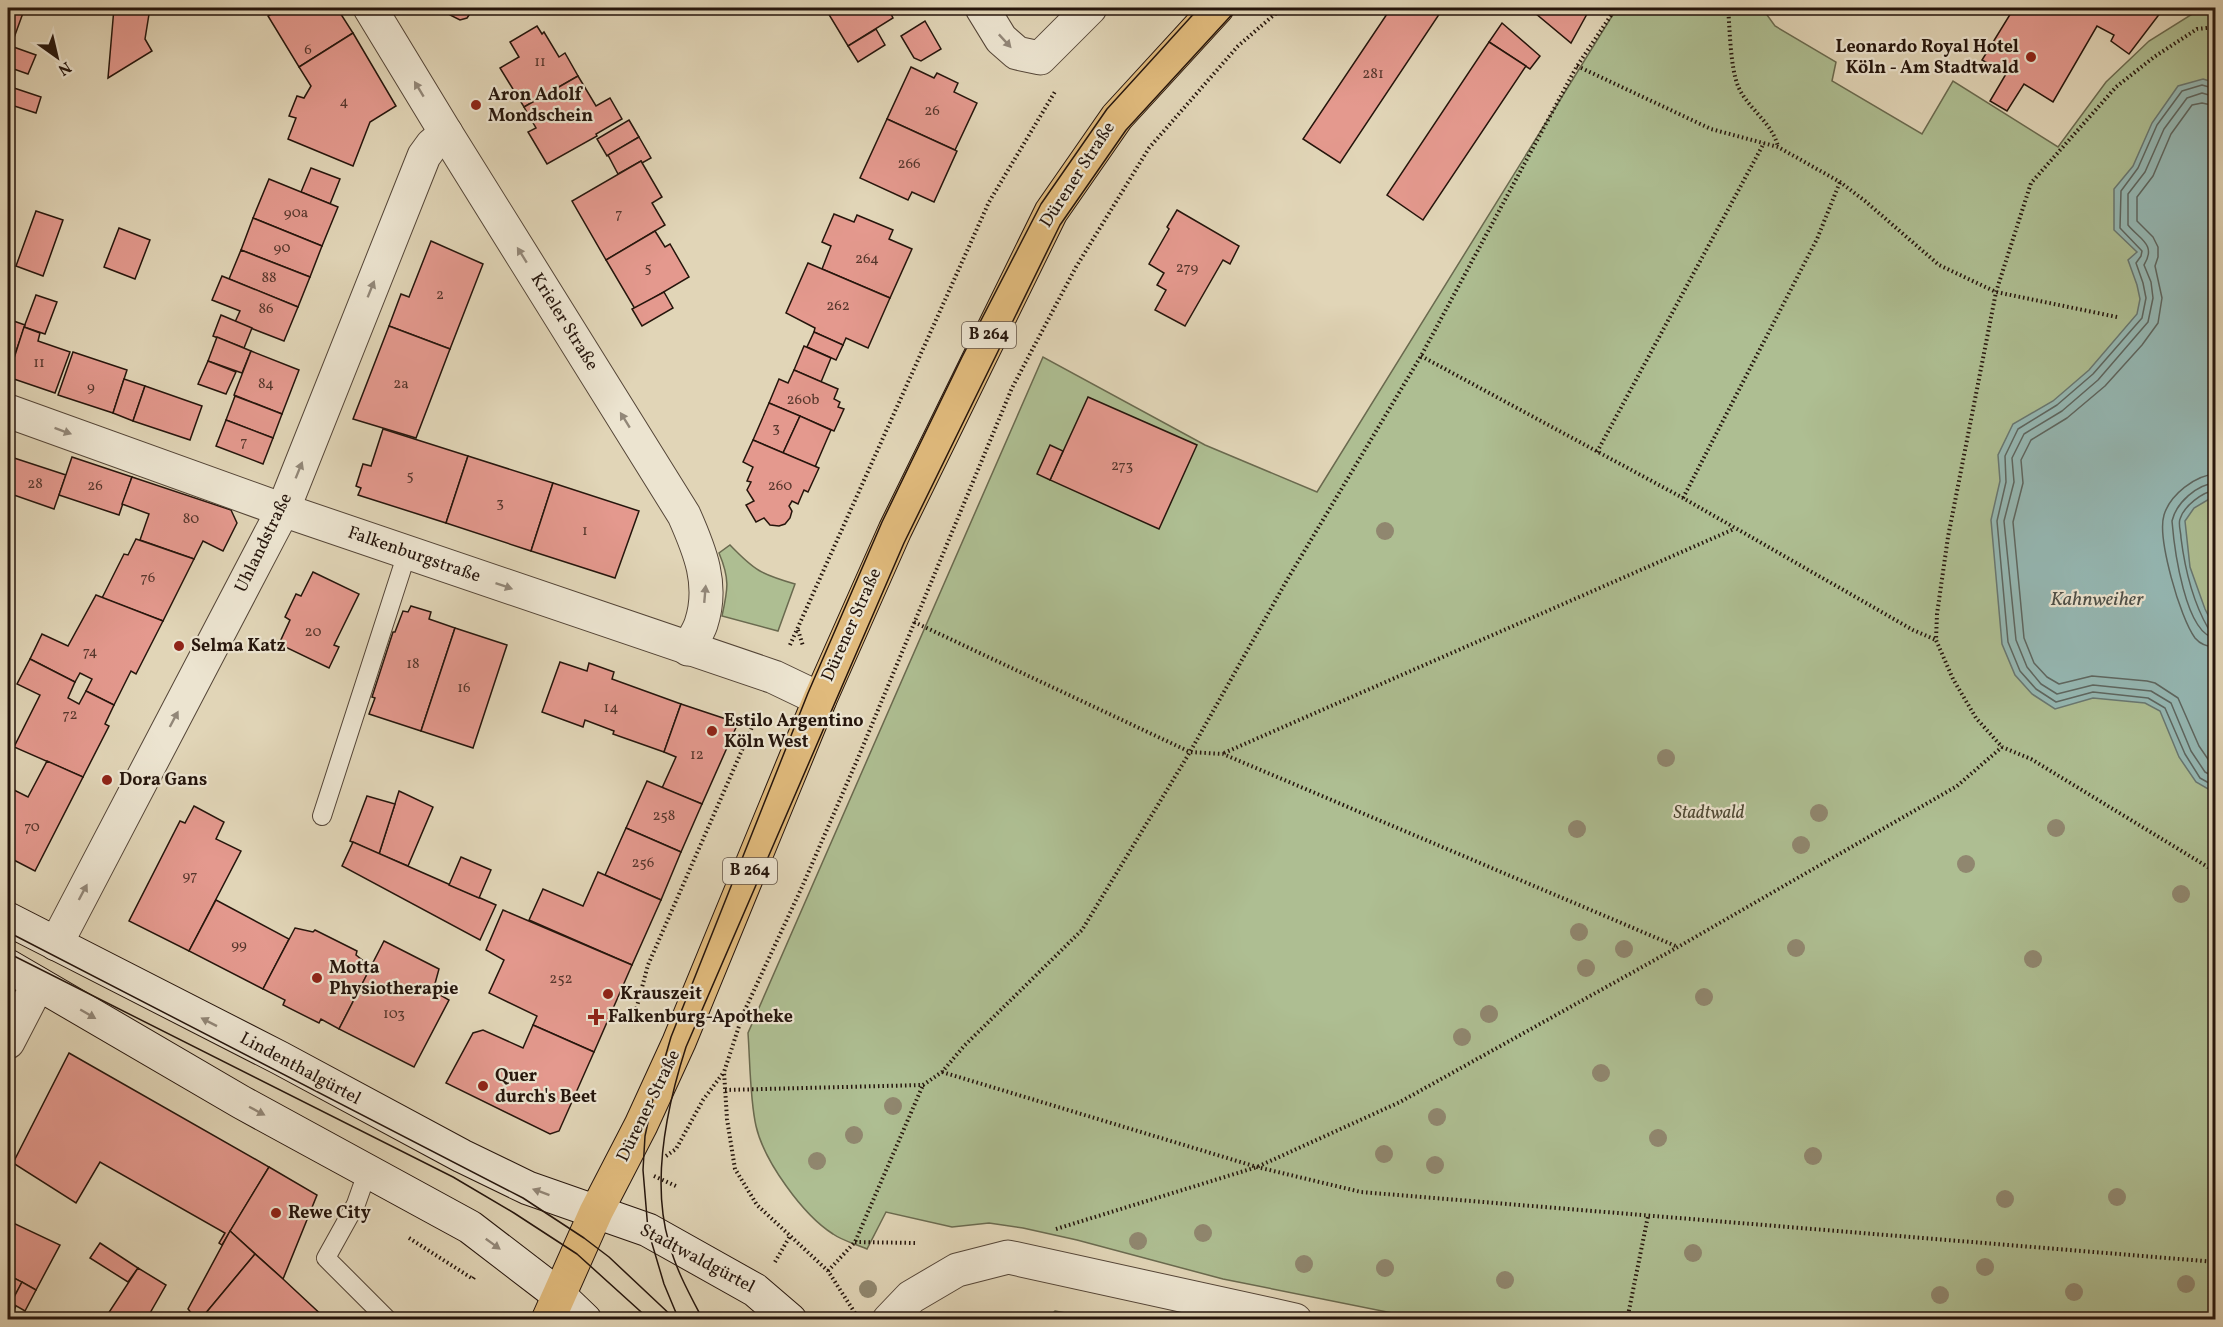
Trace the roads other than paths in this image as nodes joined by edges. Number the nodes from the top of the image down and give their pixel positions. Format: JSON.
{"nodes":[{"id":1,"x":370,"y":8,"type":"edge"},
{"id":2,"x":982,"y":8,"type":"edge"},
{"id":3,"x":1090,"y":8,"type":"edge"},
{"id":4,"x":1217,"y":8,"type":"edge"},
{"id":5,"x":446,"y":133,"type":"junction"},
{"id":6,"x":8,"y":411,"type":"edge"},
{"id":7,"x":283,"y":510,"type":"junction"},
{"id":8,"x":407,"y":553,"type":"junction"},
{"id":9,"x":688,"y":649,"type":"junction"},
{"id":10,"x":820,"y":699,"type":"junction"},
{"id":11,"x":322,"y":816,"type":"dead end"},
{"id":12,"x":8,"y":919,"type":"edge"},
{"id":13,"x":56,"y":944,"type":"junction"},
{"id":14,"x":8,"y":966,"type":"edge"},
{"id":15,"x":38,"y":984,"type":"junction"},
{"id":16,"x":8,"y":1042,"type":"edge"},
{"id":17,"x":368,"y":1170,"type":"junction"},
{"id":18,"x":596,"y":1212,"type":"junction"},
{"id":19,"x":554,"y":1308,"type":"edge"},
{"id":20,"x":388,"y":1320,"type":"edge"},
{"id":21,"x":585,"y":1320,"type":"edge"},
{"id":22,"x":790,"y":1320,"type":"edge"},
{"id":23,"x":889,"y":1320,"type":"edge"},
{"id":24,"x":1295,"y":1320,"type":"edge"}],
"edges":[{"from":5,"to":1,"type":"street","name":"Krieler Straße","one_way":true},
{"from":2,"to":3,"type":"street","one_way":true},
{"from":4,"to":10,"type":"main road","name":"Dürener Straße","number":"B 264"},
{"from":7,"to":5,"type":"street","name":"Uhlandstraße","one_way":true},
{"from":9,"to":5,"type":"street","name":"Krieler Straße","one_way":true},
{"from":6,"to":7,"type":"street","name":"Falkenburgstraße","one_way":true},
{"from":7,"to":8,"type":"street","name":"Falkenburgstraße"},
{"from":13,"to":7,"type":"street","name":"Uhlandstraße","one_way":true},
{"from":8,"to":9,"type":"street","name":"Falkenburgstraße","one_way":true},
{"from":8,"to":11,"type":"lane"},
{"from":9,"to":10,"type":"street","name":"Falkenburgstraße"},
{"from":10,"to":18,"type":"main road","name":"Dürener Straße","number":"B 264"},
{"from":12,"to":13,"type":"street","name":"Lindenthalgürtel"},
{"from":18,"to":13,"type":"street","name":"Lindenthalgürtel","one_way":true},
{"from":14,"to":15,"type":"street"},
{"from":15,"to":16,"type":"street"},
{"from":15,"to":17,"type":"street","one_way":true},
{"from":17,"to":19,"type":"street","one_way":true},
{"from":17,"to":20,"type":"lane"},
{"from":18,"to":19,"type":"main road","name":"Dürener Straße","number":"B 264"},
{"from":18,"to":22,"type":"street","name":"Stadtwaldgürtel"},
{"from":19,"to":21,"type":"street"},
{"from":23,"to":24,"type":"street"}]}
